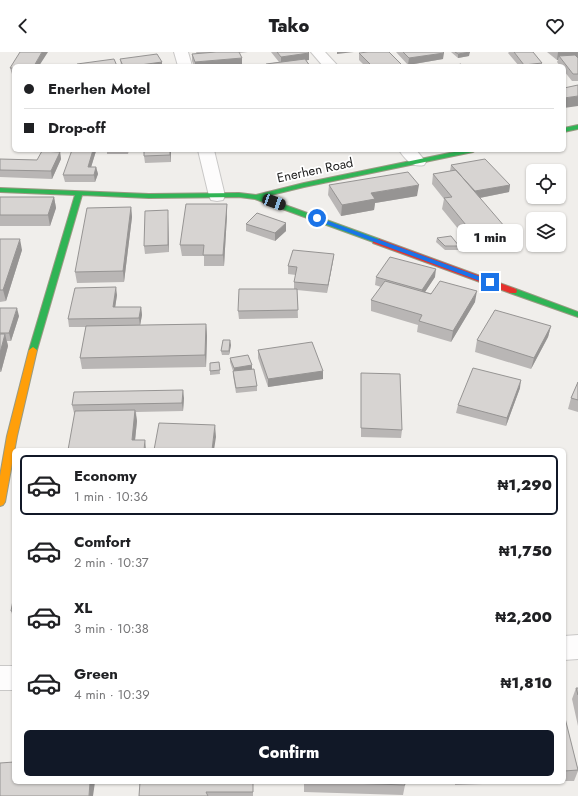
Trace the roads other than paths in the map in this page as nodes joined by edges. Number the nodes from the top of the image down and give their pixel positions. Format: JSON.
{"nodes":[{"id":1,"x":181,"y":52,"type":"edge"},
{"id":2,"x":318,"y":52,"type":"edge"},
{"id":3,"x":184,"y":64,"type":"edge"},
{"id":4,"x":329,"y":64,"type":"edge"},
{"id":5,"x":578,"y":127,"type":"edge"},
{"id":6,"x":566,"y":130,"type":"edge"},
{"id":7,"x":206,"y":152,"type":"edge"},
{"id":8,"x":409,"y":152,"type":"edge"},
{"id":9,"x":465,"y":152,"type":"edge"},
{"id":10,"x":418,"y":162,"type":"junction"},
{"id":11,"x":0,"y":190,"type":"edge"},
{"id":12,"x":79,"y":194,"type":"junction"},
{"id":13,"x":217,"y":196,"type":"junction"},
{"id":14,"x":256,"y":197,"type":"junction"},
{"id":15,"x":578,"y":315,"type":"edge"},
{"id":16,"x":0,"y":502,"type":"edge"},
{"id":17,"x":578,"y":647,"type":"edge"},
{"id":18,"x":566,"y":648,"type":"edge"},
{"id":19,"x":0,"y":678,"type":"edge"},
{"id":20,"x":12,"y":678,"type":"edge"}],
"edges":[{"from":1,"to":3,"type":"street"},
{"from":2,"to":4,"type":"street"},
{"from":5,"to":6,"type":"street"},
{"from":7,"to":13,"type":"street"},
{"from":8,"to":10,"type":"street"},
{"from":9,"to":10,"type":"street","name":"Enerhen Road"},
{"from":10,"to":14,"type":"street","name":"Enerhen Road"},
{"from":11,"to":12,"type":"street"},
{"from":12,"to":13,"type":"street"},
{"from":12,"to":16,"type":"street"},
{"from":13,"to":14,"type":"street"},
{"from":14,"to":15,"type":"street"},
{"from":17,"to":18,"type":"street"},
{"from":19,"to":20,"type":"street"}]}
